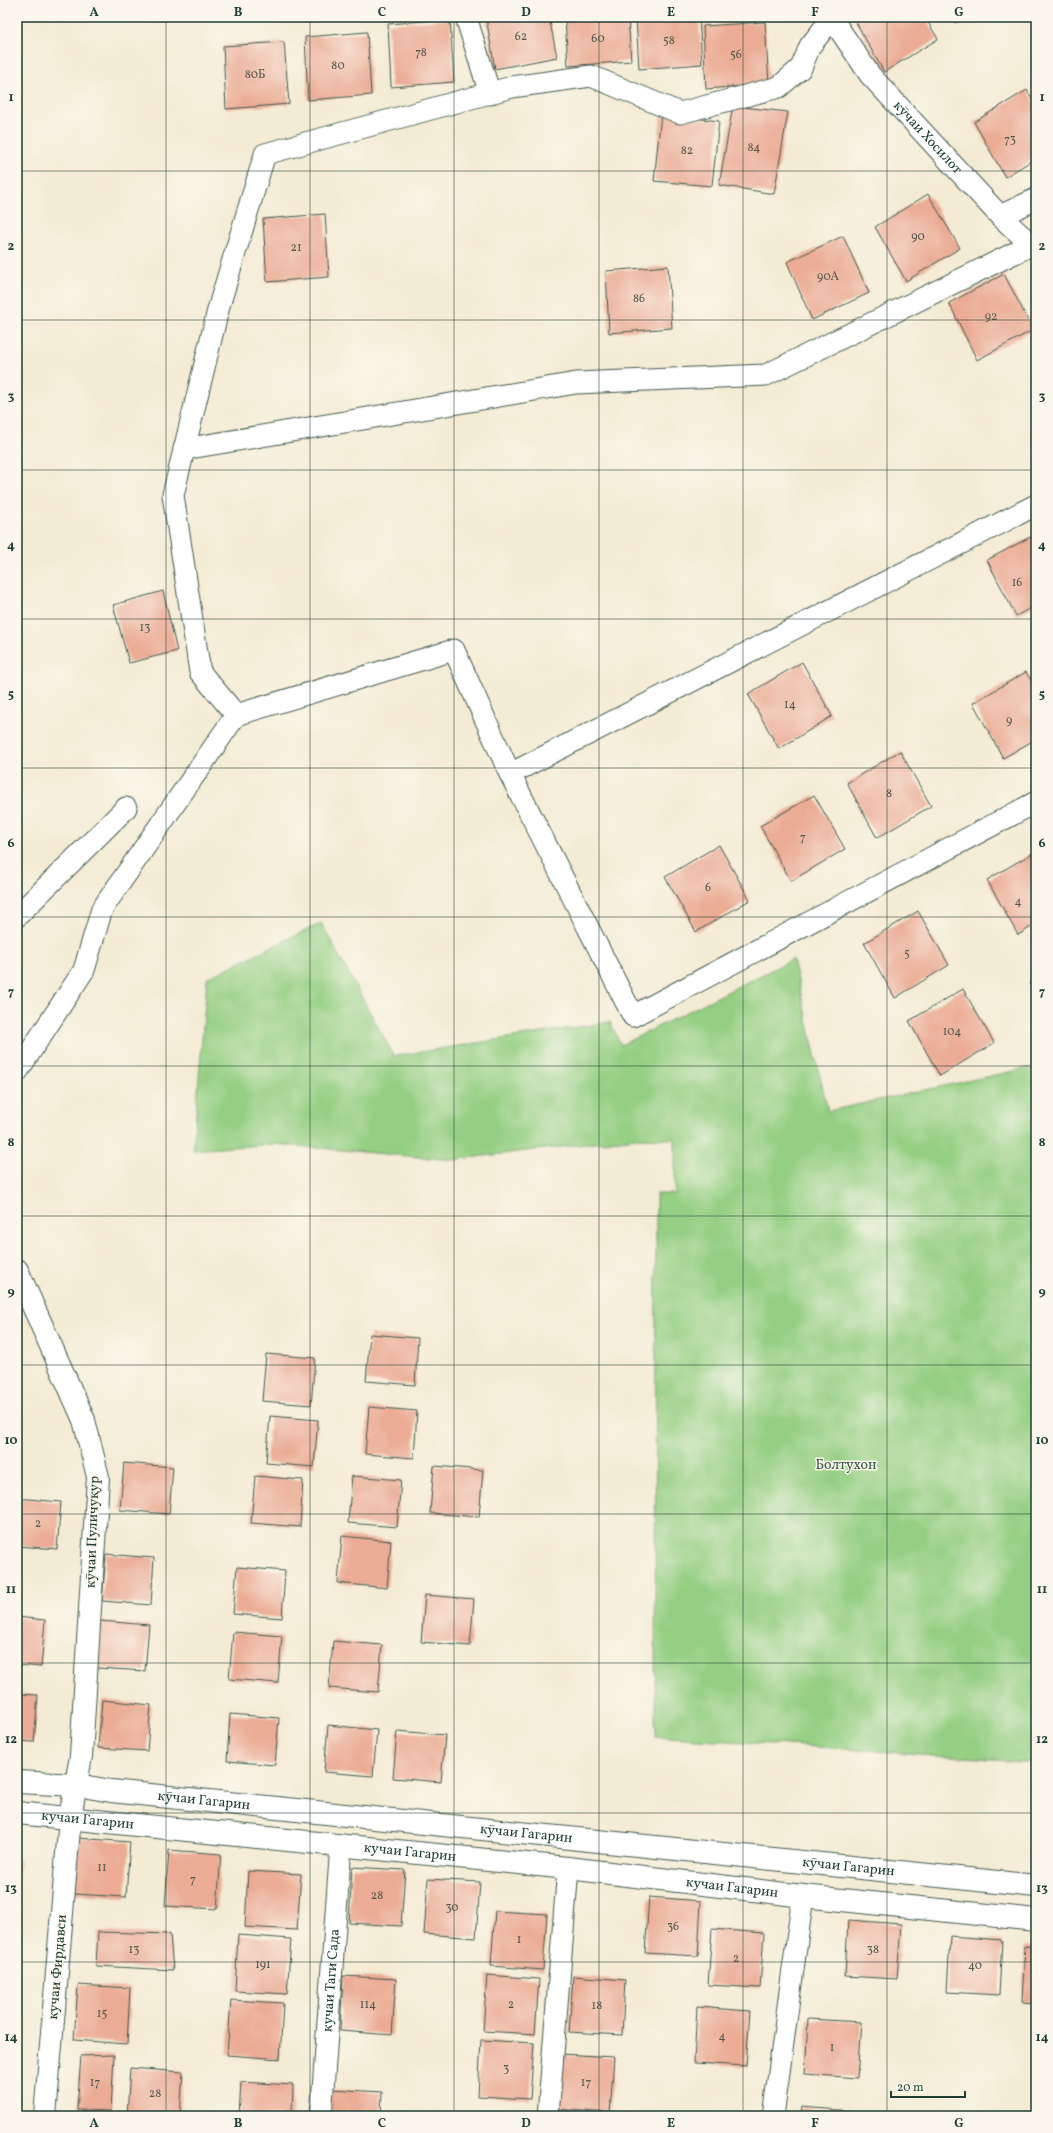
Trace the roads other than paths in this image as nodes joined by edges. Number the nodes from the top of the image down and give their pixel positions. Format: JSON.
{"nodes":[{"id":1,"x":466,"y":17,"type":"edge"},
{"id":2,"x":832,"y":17,"type":"edge"},
{"id":3,"x":490,"y":94,"type":"junction"},
{"id":4,"x":1036,"y":199,"type":"edge"},
{"id":5,"x":1000,"y":216,"type":"junction"},
{"id":6,"x":1034,"y":247,"type":"edge"},
{"id":7,"x":184,"y":449,"type":"junction"},
{"id":8,"x":1036,"y":505,"type":"edge"},
{"id":9,"x":236,"y":715,"type":"junction"},
{"id":10,"x":510,"y":774,"type":"junction"},
{"id":11,"x":1036,"y":802,"type":"edge"},
{"id":12,"x":126,"y":808,"type":"dead end"},
{"id":13,"x":17,"y":916,"type":"edge"},
{"id":14,"x":17,"y":1072,"type":"edge"},
{"id":15,"x":17,"y":1270,"type":"edge"},
{"id":16,"x":17,"y":1782,"type":"edge"},
{"id":17,"x":77,"y":1785,"type":"junction"},
{"id":18,"x":17,"y":1813,"type":"edge"},
{"id":19,"x":70,"y":1817,"type":"junction"},
{"id":20,"x":341,"y":1845,"type":"junction"},
{"id":21,"x":568,"y":1868,"type":"junction"},
{"id":22,"x":1036,"y":1886,"type":"edge"},
{"id":23,"x":803,"y":1896,"type":"junction"},
{"id":24,"x":1036,"y":1920,"type":"edge"},
{"id":25,"x":45,"y":2116,"type":"edge"},
{"id":26,"x":322,"y":2116,"type":"edge"},
{"id":27,"x":548,"y":2116,"type":"edge"},
{"id":28,"x":773,"y":2116,"type":"edge"}],
"edges":[{"from":1,"to":3,"type":"street"},
{"from":2,"to":3,"type":"street"},
{"from":2,"to":5,"type":"street","name":"кӯчаи Хосилот"},
{"from":3,"to":7,"type":"street"},
{"from":4,"to":5,"type":"street"},
{"from":5,"to":6,"type":"street","name":"кӯчаи Хосилот"},
{"from":6,"to":7,"type":"street"},
{"from":7,"to":9,"type":"street"},
{"from":8,"to":10,"type":"street"},
{"from":9,"to":10,"type":"street"},
{"from":9,"to":14,"type":"street"},
{"from":10,"to":11,"type":"street"},
{"from":12,"to":13,"type":"street"},
{"from":15,"to":17,"type":"main road","name":"кӯчаи Пуличуқур"},
{"from":16,"to":17,"type":"main road","name":"кӯчаи Гагарин"},
{"from":17,"to":19,"type":"main road","name":"кӯчаи Пуличуқур"},
{"from":17,"to":22,"type":"main road","name":"кӯчаи Гагарин"},
{"from":18,"to":19,"type":"main road","name":"кучаи Гагарин"},
{"from":19,"to":20,"type":"main road","name":"кучаи Гагарин"},
{"from":19,"to":25,"type":"main road","name":"кучаи Фирдавси"},
{"from":20,"to":21,"type":"main road","name":"кучаи Гагарин"},
{"from":20,"to":26,"type":"street","name":"кучаи Таги Сада"},
{"from":21,"to":23,"type":"main road","name":"кучаи Гагарин"},
{"from":21,"to":27,"type":"street","name":"кӯчаи Гагарин"},
{"from":23,"to":24,"type":"main road"},
{"from":23,"to":28,"type":"street"}]}
